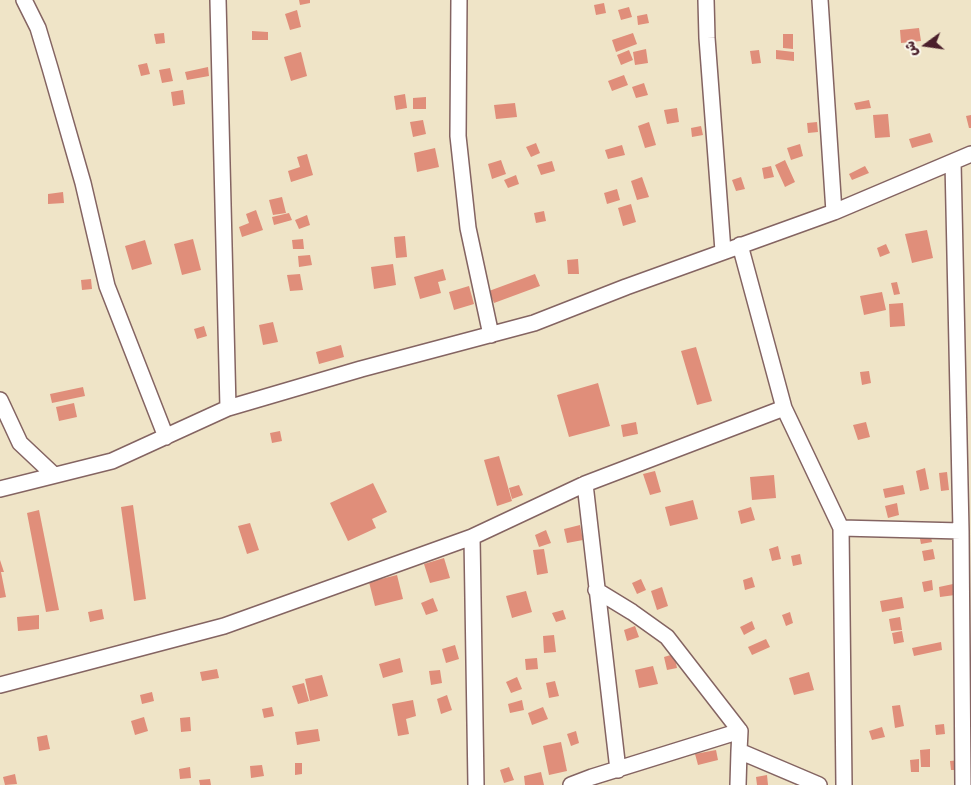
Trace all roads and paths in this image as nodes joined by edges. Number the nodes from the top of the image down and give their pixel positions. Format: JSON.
{"nodes":[{"id":1,"x":24,"y":0,"type":"edge"},
{"id":2,"x":218,"y":0,"type":"edge"},
{"id":3,"x":459,"y":0,"type":"edge"},
{"id":4,"x":706,"y":0,"type":"edge"},
{"id":5,"x":820,"y":0,"type":"edge"},
{"id":6,"x":971,"y":154,"type":"edge"},
{"id":7,"x":953,"y":162,"type":"junction"},
{"id":8,"x":834,"y":212,"type":"junction"},
{"id":9,"x":740,"y":245,"type":"junction"},
{"id":10,"x":723,"y":252,"type":"junction"},
{"id":11,"x":491,"y":335,"type":"junction"},
{"id":12,"x":0,"y":400,"type":"edge"},
{"id":13,"x":228,"y":408,"type":"junction"},
{"id":14,"x":784,"y":408,"type":"junction"},
{"id":15,"x":166,"y":437,"type":"junction"},
{"id":16,"x":54,"y":475,"type":"junction"},
{"id":17,"x":585,"y":484,"type":"junction"},
{"id":18,"x":0,"y":489,"type":"edge"},
{"id":19,"x":841,"y":528,"type":"junction"},
{"id":20,"x":960,"y":531,"type":"junction"},
{"id":21,"x":472,"y":537,"type":"junction"},
{"id":22,"x":596,"y":590,"type":"junction"},
{"id":23,"x":0,"y":685,"type":"edge"},
{"id":24,"x":740,"y":731,"type":"junction"},
{"id":25,"x":739,"y":751,"type":"junction"},
{"id":26,"x":618,"y":770,"type":"junction"},
{"id":27,"x":592,"y":781,"type":"edge"},
{"id":28,"x":476,"y":785,"type":"edge"},
{"id":29,"x":571,"y":785,"type":"edge"},
{"id":30,"x":738,"y":785,"type":"edge"},
{"id":31,"x":819,"y":785,"type":"edge"},
{"id":32,"x":844,"y":785,"type":"edge"},
{"id":33,"x":963,"y":785,"type":"edge"}],
"edges":[{"from":1,"to":15,"type":"street"},
{"from":2,"to":13,"type":"street"},
{"from":3,"to":11,"type":"street"},
{"from":4,"to":10,"type":"street"},
{"from":5,"to":8,"type":"street"},
{"from":6,"to":7,"type":"street"},
{"from":7,"to":8,"type":"street"},
{"from":7,"to":20,"type":"street"},
{"from":8,"to":9,"type":"street"},
{"from":9,"to":10,"type":"street"},
{"from":9,"to":14,"type":"street"},
{"from":10,"to":11,"type":"street"},
{"from":11,"to":13,"type":"street"},
{"from":12,"to":16,"type":"street"},
{"from":13,"to":15,"type":"street"},
{"from":14,"to":17,"type":"street"},
{"from":14,"to":19,"type":"street"},
{"from":15,"to":16,"type":"street"},
{"from":16,"to":18,"type":"street"},
{"from":17,"to":21,"type":"street"},
{"from":17,"to":22,"type":"street"},
{"from":19,"to":20,"type":"street"},
{"from":19,"to":32,"type":"street"},
{"from":20,"to":33,"type":"street"},
{"from":21,"to":23,"type":"street"},
{"from":21,"to":28,"type":"street"},
{"from":22,"to":24,"type":"street"},
{"from":22,"to":26,"type":"street"},
{"from":24,"to":25,"type":"street"},
{"from":24,"to":26,"type":"street"},
{"from":25,"to":30,"type":"street"},
{"from":25,"to":31,"type":"street"},
{"from":26,"to":27,"type":"street"},
{"from":27,"to":29,"type":"street"}]}
